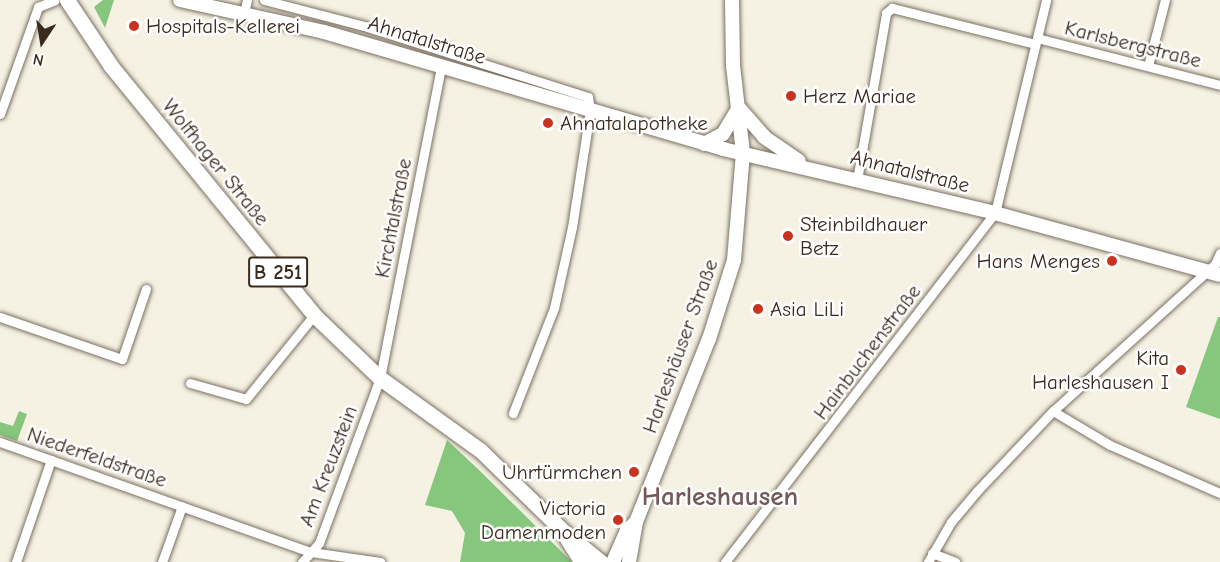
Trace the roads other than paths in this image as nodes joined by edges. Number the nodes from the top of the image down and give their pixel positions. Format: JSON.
{"nodes":[{"id":1,"x":55,"y":0,"type":"edge"},
{"id":2,"x":67,"y":0,"type":"edge"},
{"id":3,"x":180,"y":0,"type":"edge"},
{"id":4,"x":264,"y":0,"type":"edge"},
{"id":5,"x":732,"y":0,"type":"edge"},
{"id":6,"x":1046,"y":0,"type":"edge"},
{"id":7,"x":1165,"y":0,"type":"edge"},
{"id":8,"x":246,"y":7,"type":"edge"},
{"id":9,"x":1036,"y":41,"type":"junction"},
{"id":10,"x":441,"y":66,"type":"junction"},
{"id":11,"x":1148,"y":66,"type":"junction"},
{"id":12,"x":1220,"y":85,"type":"edge"},
{"id":13,"x":739,"y":107,"type":"junction"},
{"id":14,"x":590,"y":111,"type":"junction"},
{"id":15,"x":0,"y":114,"type":"edge"},
{"id":16,"x":704,"y":144,"type":"junction"},
{"id":17,"x":743,"y":153,"type":"junction"},
{"id":18,"x":807,"y":167,"type":"junction"},
{"id":19,"x":857,"y":180,"type":"junction"},
{"id":20,"x":995,"y":213,"type":"junction"},
{"id":21,"x":1220,"y":253,"type":"edge"},
{"id":22,"x":1204,"y":270,"type":"junction"},
{"id":23,"x":1220,"y":275,"type":"edge"},
{"id":24,"x":147,"y":289,"type":"dead end"},
{"id":25,"x":314,"y":315,"type":"junction"},
{"id":26,"x":0,"y":317,"type":"edge"},
{"id":27,"x":380,"y":378,"type":"junction"},
{"id":28,"x":190,"y":383,"type":"dead end"},
{"id":29,"x":1053,"y":411,"type":"junction"},
{"id":30,"x":513,"y":414,"type":"dead end"},
{"id":31,"x":0,"y":442,"type":"edge"},
{"id":32,"x":51,"y":460,"type":"junction"},
{"id":33,"x":1220,"y":493,"type":"edge"},
{"id":34,"x":182,"y":506,"type":"junction"},
{"id":35,"x":636,"y":522,"type":"junction"},
{"id":36,"x":561,"y":530,"type":"junction"},
{"id":37,"x":311,"y":552,"type":"junction"},
{"id":38,"x":930,"y":558,"type":"edge"},
{"id":39,"x":16,"y":562,"type":"edge"},
{"id":40,"x":162,"y":562,"type":"edge"},
{"id":41,"x":302,"y":562,"type":"edge"},
{"id":42,"x":380,"y":562,"type":"edge"},
{"id":43,"x":582,"y":562,"type":"edge"},
{"id":44,"x":601,"y":562,"type":"edge"},
{"id":45,"x":613,"y":562,"type":"edge"},
{"id":46,"x":629,"y":562,"type":"edge"},
{"id":47,"x":725,"y":562,"type":"edge"},
{"id":48,"x":955,"y":562,"type":"edge"}],
"edges":[{"from":1,"to":15,"type":"street"},
{"from":2,"to":25,"type":"main road","name":"Wolfhager Straße","number":"B 251"},
{"from":3,"to":8,"type":"street","name":"Ahnatalstraße"},
{"from":4,"to":14,"type":"street","name":"Ahnatalstraße"},
{"from":5,"to":13,"type":"street","name":"Harleshäuser Straße"},
{"from":6,"to":9,"type":"street","name":"Hainbuchenstraße"},
{"from":7,"to":11,"type":"street"},
{"from":8,"to":10,"type":"street","name":"Ahnatalstraße"},
{"from":9,"to":11,"type":"street","name":"Karlsbergstraße"},
{"from":9,"to":19,"type":"street"},
{"from":9,"to":20,"type":"street","name":"Hainbuchenstraße"},
{"from":10,"to":14,"type":"street","name":"Ahnatalstraße"},
{"from":10,"to":27,"type":"street","name":"Kirchtalstraße"},
{"from":11,"to":12,"type":"street","name":"Karlsbergstraße"},
{"from":13,"to":16,"type":"street"},
{"from":13,"to":17,"type":"street","name":"Harleshäuser Straße"},
{"from":13,"to":18,"type":"street"},
{"from":14,"to":16,"type":"street","name":"Ahnatalstraße"},
{"from":14,"to":30,"type":"street"},
{"from":16,"to":17,"type":"street","name":"Ahnatalstraße"},
{"from":17,"to":18,"type":"street","name":"Ahnatalstraße"},
{"from":17,"to":35,"type":"street","name":"Harleshäuser Straße"},
{"from":18,"to":19,"type":"street","name":"Ahnatalstraße"},
{"from":19,"to":20,"type":"street","name":"Ahnatalstraße"},
{"from":20,"to":22,"type":"street","name":"Ahnatalstraße"},
{"from":20,"to":47,"type":"street","name":"Hainbuchenstraße"},
{"from":21,"to":22,"type":"street"},
{"from":22,"to":23,"type":"street","name":"Ahnatalstraße"},
{"from":22,"to":29,"type":"street"},
{"from":24,"to":26,"type":"street"},
{"from":25,"to":27,"type":"main road","name":"Wolfhager Straße","number":"B 251"},
{"from":25,"to":28,"type":"street"},
{"from":27,"to":36,"type":"main road","name":"Wolfhager Straße","number":"B 251"},
{"from":27,"to":37,"type":"street","name":"Am Kreuzstein"},
{"from":29,"to":33,"type":"street"},
{"from":29,"to":38,"type":"street"},
{"from":31,"to":32,"type":"street","name":"Niederfeldstraße"},
{"from":32,"to":34,"type":"street","name":"Niederfeldstraße"},
{"from":32,"to":39,"type":"street"},
{"from":34,"to":37,"type":"street","name":"Niederfeldstraße"},
{"from":34,"to":40,"type":"street","name":"Niederfeldstraße"},
{"from":35,"to":45,"type":"street","name":"Harleshäuser Straße"},
{"from":35,"to":46,"type":"street","name":"Harleshäuser Straße"},
{"from":36,"to":43,"type":"main road","name":"Wolfhager Straße","number":"B 251"},
{"from":36,"to":44,"type":"main road","name":"Wolfhager Straße","number":"B 251"},
{"from":37,"to":41,"type":"street","name":"Am Kreuzstein"},
{"from":37,"to":42,"type":"street","name":"Niederfeldstraße"},
{"from":38,"to":48,"type":"street"}]}
